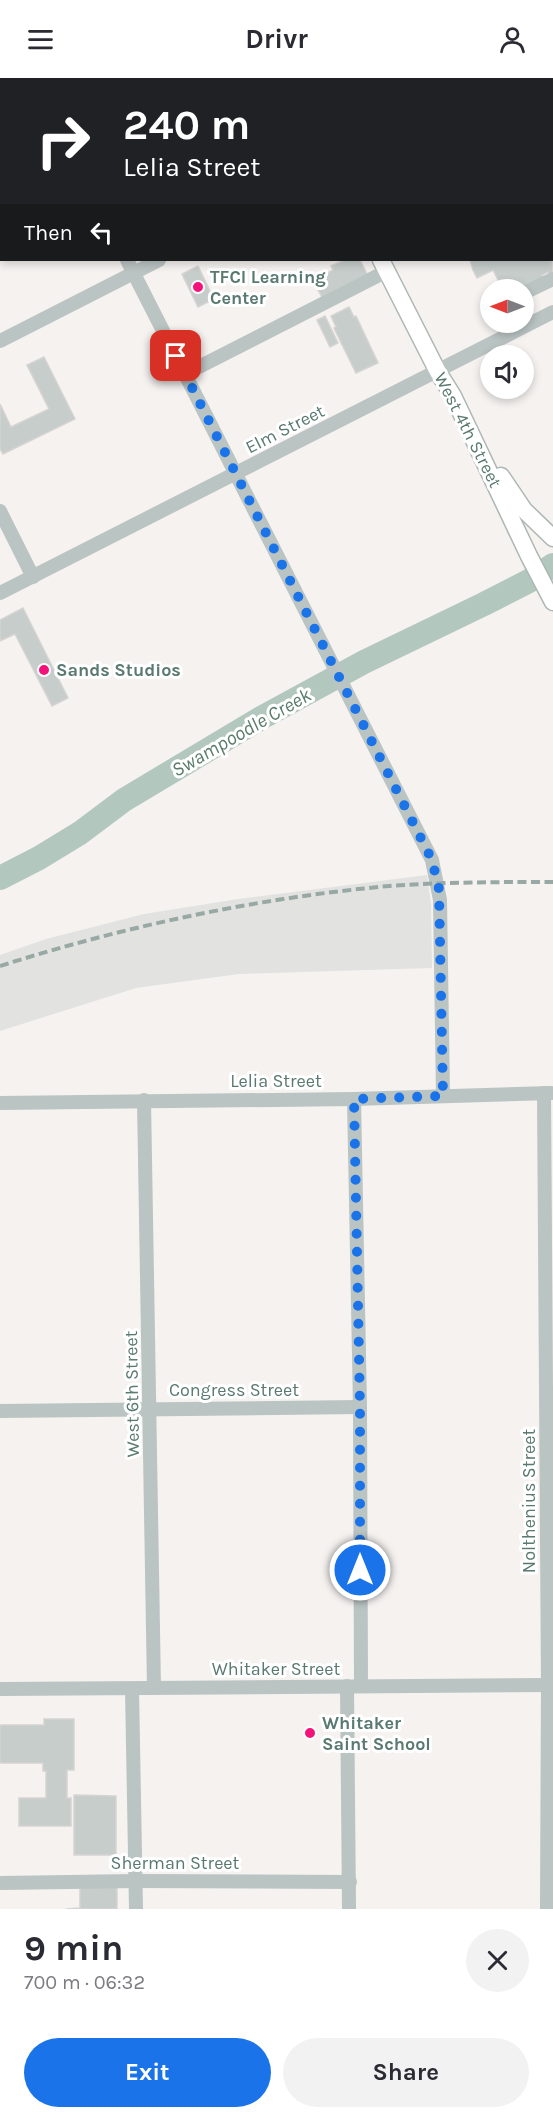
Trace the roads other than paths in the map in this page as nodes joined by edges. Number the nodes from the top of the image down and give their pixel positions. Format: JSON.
{"nodes":[{"id":1,"x":128,"y":261,"type":"edge"},
{"id":2,"x":157,"y":261,"type":"edge"},
{"id":3,"x":384,"y":265,"type":"edge"},
{"id":4,"x":134,"y":272,"type":"junction"},
{"id":5,"x":553,"y":279,"type":"edge"},
{"id":6,"x":534,"y":288,"type":"edge"},
{"id":7,"x":553,"y":312,"type":"edge"},
{"id":8,"x":0,"y":341,"type":"edge"},
{"id":9,"x":438,"y":372,"type":"junction"},
{"id":10,"x":185,"y":374,"type":"junction"},
{"id":11,"x":474,"y":440,"type":"junction"},
{"id":12,"x":237,"y":473,"type":"junction"},
{"id":13,"x":0,"y":511,"type":"edge"},
{"id":14,"x":549,"y":534,"type":"edge"},
{"id":15,"x":33,"y":577,"type":"junction"},
{"id":16,"x":0,"y":594,"type":"edge"},
{"id":17,"x":550,"y":596,"type":"edge"},
{"id":18,"x":548,"y":1093,"type":"edge"},
{"id":19,"x":443,"y":1096,"type":"junction"},
{"id":20,"x":354,"y":1099,"type":"junction"},
{"id":21,"x":144,"y":1100,"type":"junction"},
{"id":22,"x":0,"y":1103,"type":"edge"},
{"id":23,"x":550,"y":1300,"type":"edge"},
{"id":24,"x":360,"y":1407,"type":"junction"},
{"id":25,"x":150,"y":1409,"type":"junction"},
{"id":26,"x":0,"y":1411,"type":"edge"},
{"id":27,"x":551,"y":1685,"type":"edge"},
{"id":28,"x":354,"y":1686,"type":"junction"},
{"id":29,"x":154,"y":1688,"type":"junction"},
{"id":30,"x":0,"y":1689,"type":"edge"},
{"id":31,"x":132,"y":1689,"type":"junction"},
{"id":32,"x":137,"y":1881,"type":"junction"},
{"id":33,"x":350,"y":1882,"type":"junction"},
{"id":34,"x":0,"y":1883,"type":"edge"},
{"id":35,"x":136,"y":1909,"type":"edge"},
{"id":36,"x":349,"y":1909,"type":"edge"},
{"id":37,"x":547,"y":1909,"type":"edge"}],
"edges":[{"from":1,"to":4,"type":"street"},
{"from":2,"to":4,"type":"street"},
{"from":3,"to":9,"type":"main road","name":"West 4th Street"},
{"from":3,"to":10,"type":"street"},
{"from":4,"to":8,"type":"street"},
{"from":4,"to":10,"type":"street"},
{"from":5,"to":6,"type":"street"},
{"from":7,"to":9,"type":"street","name":"Elm Street"},
{"from":9,"to":11,"type":"main road","name":"West 4th Street"},
{"from":9,"to":12,"type":"street","name":"Elm Street"},
{"from":10,"to":12,"type":"street"},
{"from":11,"to":14,"type":"main road"},
{"from":11,"to":17,"type":"main road","name":"West 4th Street"},
{"from":12,"to":15,"type":"street","name":"Elm Street"},
{"from":12,"to":19,"type":"street"},
{"from":13,"to":15,"type":"street"},
{"from":15,"to":16,"type":"street","name":"Elm Street"},
{"from":18,"to":19,"type":"street","name":"Lelia Street"},
{"from":18,"to":23,"type":"street","name":"Nolthenius Street"},
{"from":19,"to":20,"type":"street","name":"Lelia Street"},
{"from":20,"to":21,"type":"street","name":"Lelia Street"},
{"from":20,"to":24,"type":"street"},
{"from":21,"to":22,"type":"street","name":"Lelia Street"},
{"from":21,"to":25,"type":"street","name":"West 6th Street"},
{"from":23,"to":27,"type":"street","name":"Nolthenius Street"},
{"from":24,"to":25,"type":"street","name":"Congress Street"},
{"from":24,"to":28,"type":"street"},
{"from":25,"to":26,"type":"street","name":"Congress Street"},
{"from":25,"to":29,"type":"street","name":"West 6th Street"},
{"from":27,"to":28,"type":"street","name":"Whitaker Street"},
{"from":27,"to":37,"type":"street","name":"Nolthenius Street"},
{"from":28,"to":29,"type":"street","name":"Whitaker Street"},
{"from":28,"to":33,"type":"street"},
{"from":29,"to":31,"type":"street","name":"Whitaker Street"},
{"from":30,"to":31,"type":"street","name":"Whitaker Street"},
{"from":31,"to":32,"type":"street"},
{"from":32,"to":33,"type":"street","name":"Sherman Street"},
{"from":32,"to":34,"type":"street","name":"Sherman Street"},
{"from":32,"to":35,"type":"street"},
{"from":33,"to":36,"type":"street"}]}
